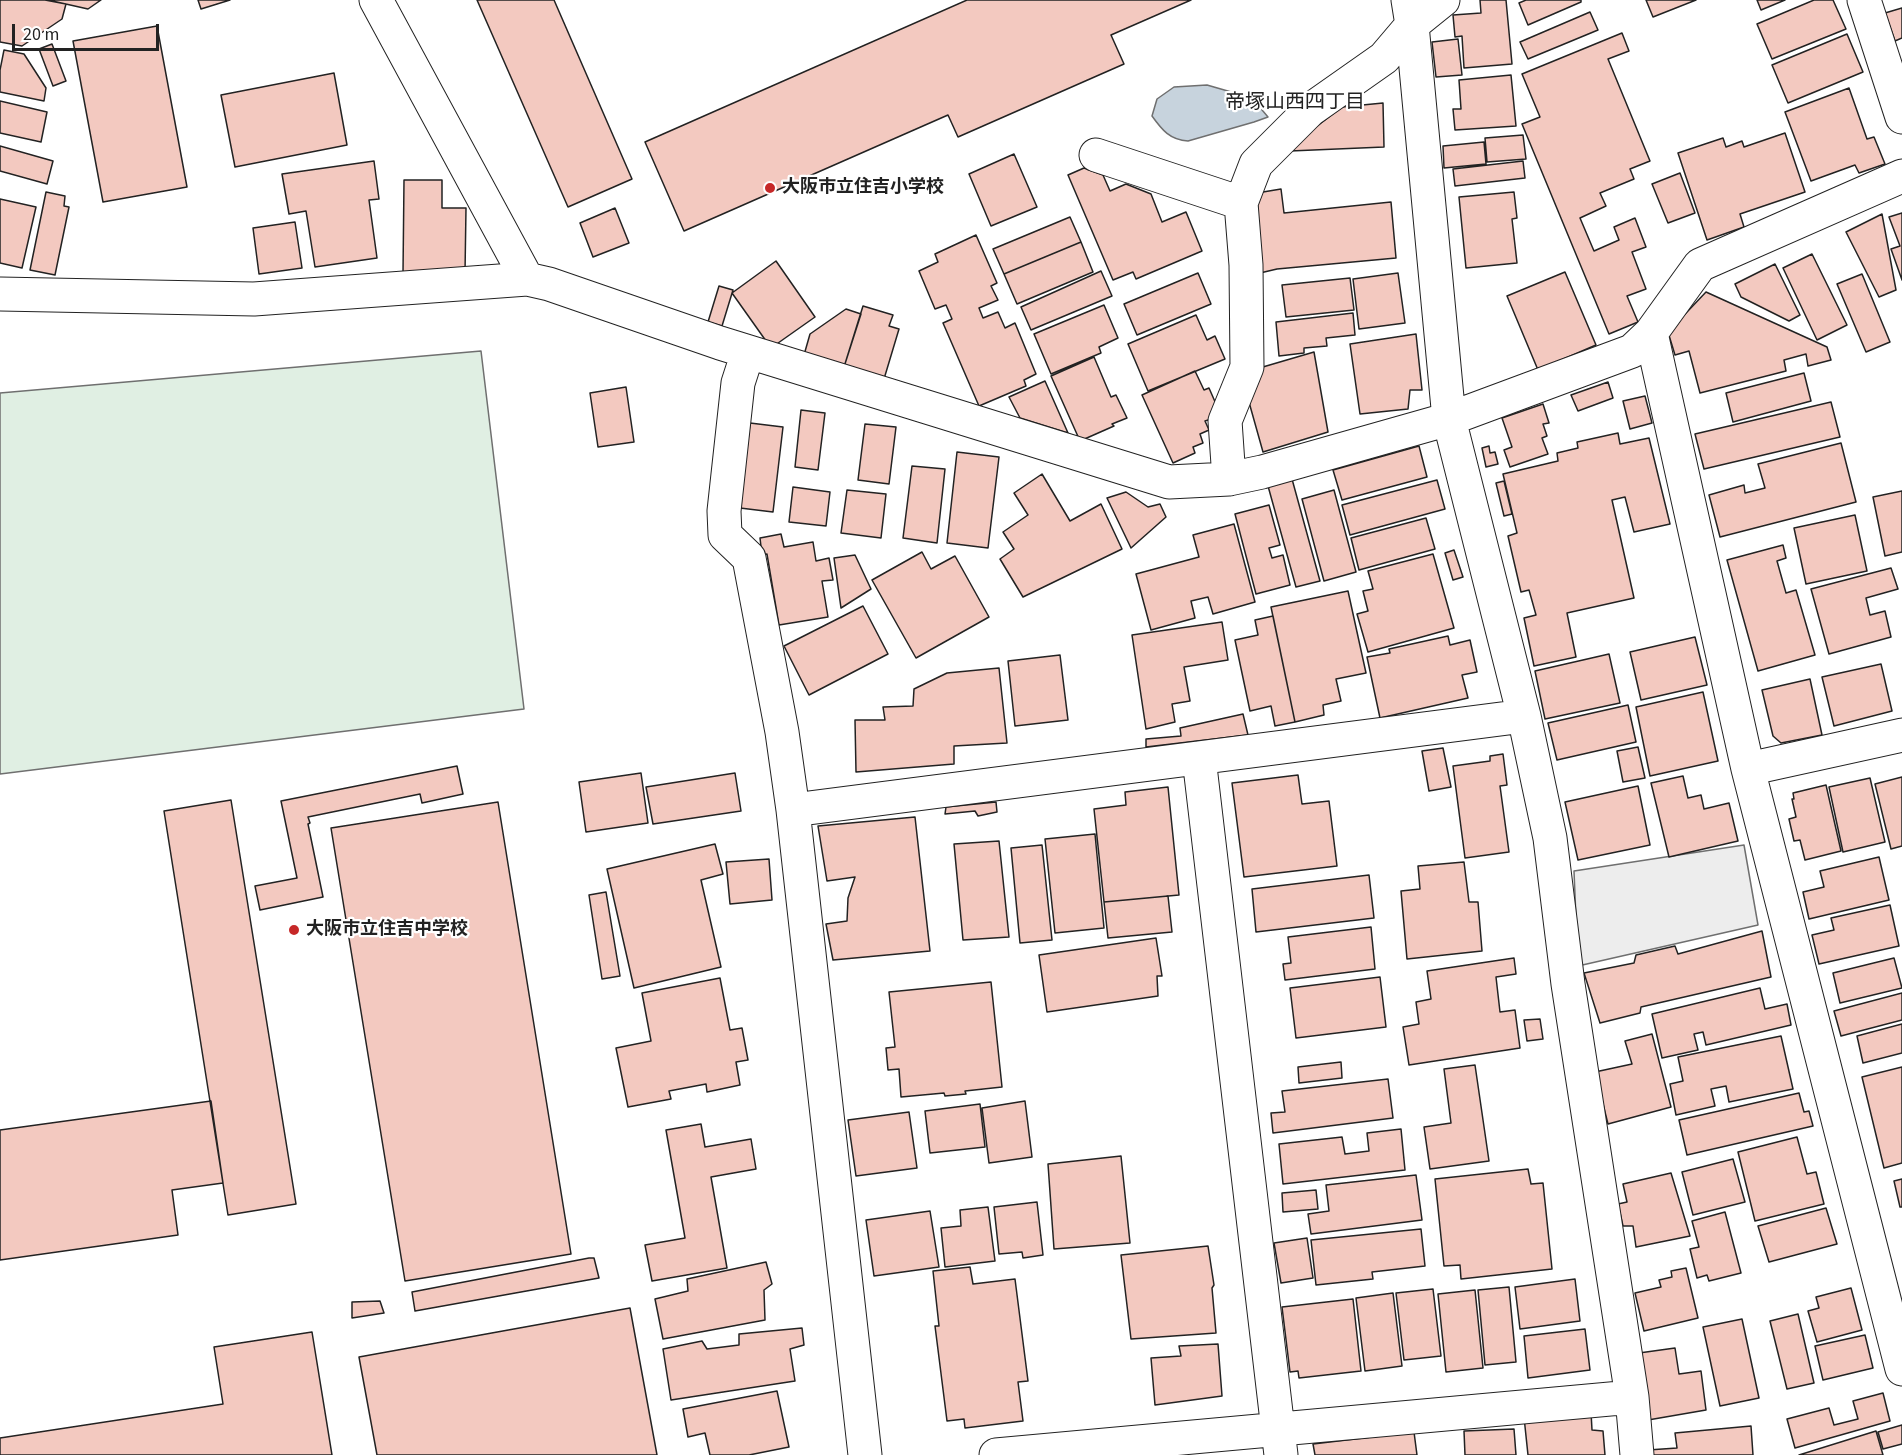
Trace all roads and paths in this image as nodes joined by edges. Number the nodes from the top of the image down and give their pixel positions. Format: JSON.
{"nodes":[{"id":1,"x":376,"y":0,"type":"edge"},
{"id":2,"x":1443,"y":0,"type":"edge"},
{"id":3,"x":1864,"y":0,"type":"edge"},
{"id":4,"x":1410,"y":13,"type":"edge"},
{"id":5,"x":1902,"y":117,"type":"edge"},
{"id":6,"x":1096,"y":155,"type":"dead end"},
{"id":7,"x":1902,"y":176,"type":"edge"},
{"id":8,"x":1241,"y":203,"type":"junction"},
{"id":9,"x":527,"y":279,"type":"junction"},
{"id":10,"x":0,"y":294,"type":"edge"},
{"id":11,"x":1651,"y":333,"type":"junction"},
{"id":12,"x":748,"y":352,"type":"junction"},
{"id":13,"x":1449,"y":419,"type":"junction"},
{"id":14,"x":1229,"y":479,"type":"junction"},
{"id":15,"x":1524,"y":716,"type":"junction"},
{"id":16,"x":1902,"y":735,"type":"edge"},
{"id":17,"x":1198,"y":758,"type":"junction"},
{"id":18,"x":1748,"y":769,"type":"junction"},
{"id":19,"x":794,"y":810,"type":"junction"},
{"id":20,"x":1902,"y":1369,"type":"edge"},
{"id":21,"x":1632,"y":1397,"type":"junction"},
{"id":22,"x":1280,"y":1442,"type":"edge"},
{"id":23,"x":865,"y":1455,"type":"edge"},
{"id":24,"x":996,"y":1455,"type":"edge"},
{"id":25,"x":1637,"y":1455,"type":"edge"}],
"edges":[{"from":1,"to":9,"type":"street"},
{"from":2,"to":4,"type":"street"},
{"from":3,"to":5,"type":"street"},
{"from":4,"to":8,"type":"street"},
{"from":4,"to":13,"type":"street"},
{"from":6,"to":8,"type":"street"},
{"from":7,"to":11,"type":"street"},
{"from":8,"to":14,"type":"street"},
{"from":9,"to":10,"type":"street"},
{"from":9,"to":12,"type":"street"},
{"from":11,"to":13,"type":"street"},
{"from":11,"to":18,"type":"street"},
{"from":12,"to":14,"type":"street"},
{"from":12,"to":19,"type":"street"},
{"from":13,"to":14,"type":"street"},
{"from":13,"to":15,"type":"street"},
{"from":15,"to":17,"type":"street"},
{"from":15,"to":21,"type":"street"},
{"from":16,"to":18,"type":"street"},
{"from":17,"to":19,"type":"street"},
{"from":17,"to":22,"type":"street"},
{"from":18,"to":20,"type":"street"},
{"from":19,"to":23,"type":"street"},
{"from":21,"to":22,"type":"street"},
{"from":21,"to":25,"type":"street"},
{"from":22,"to":24,"type":"street"}]}
